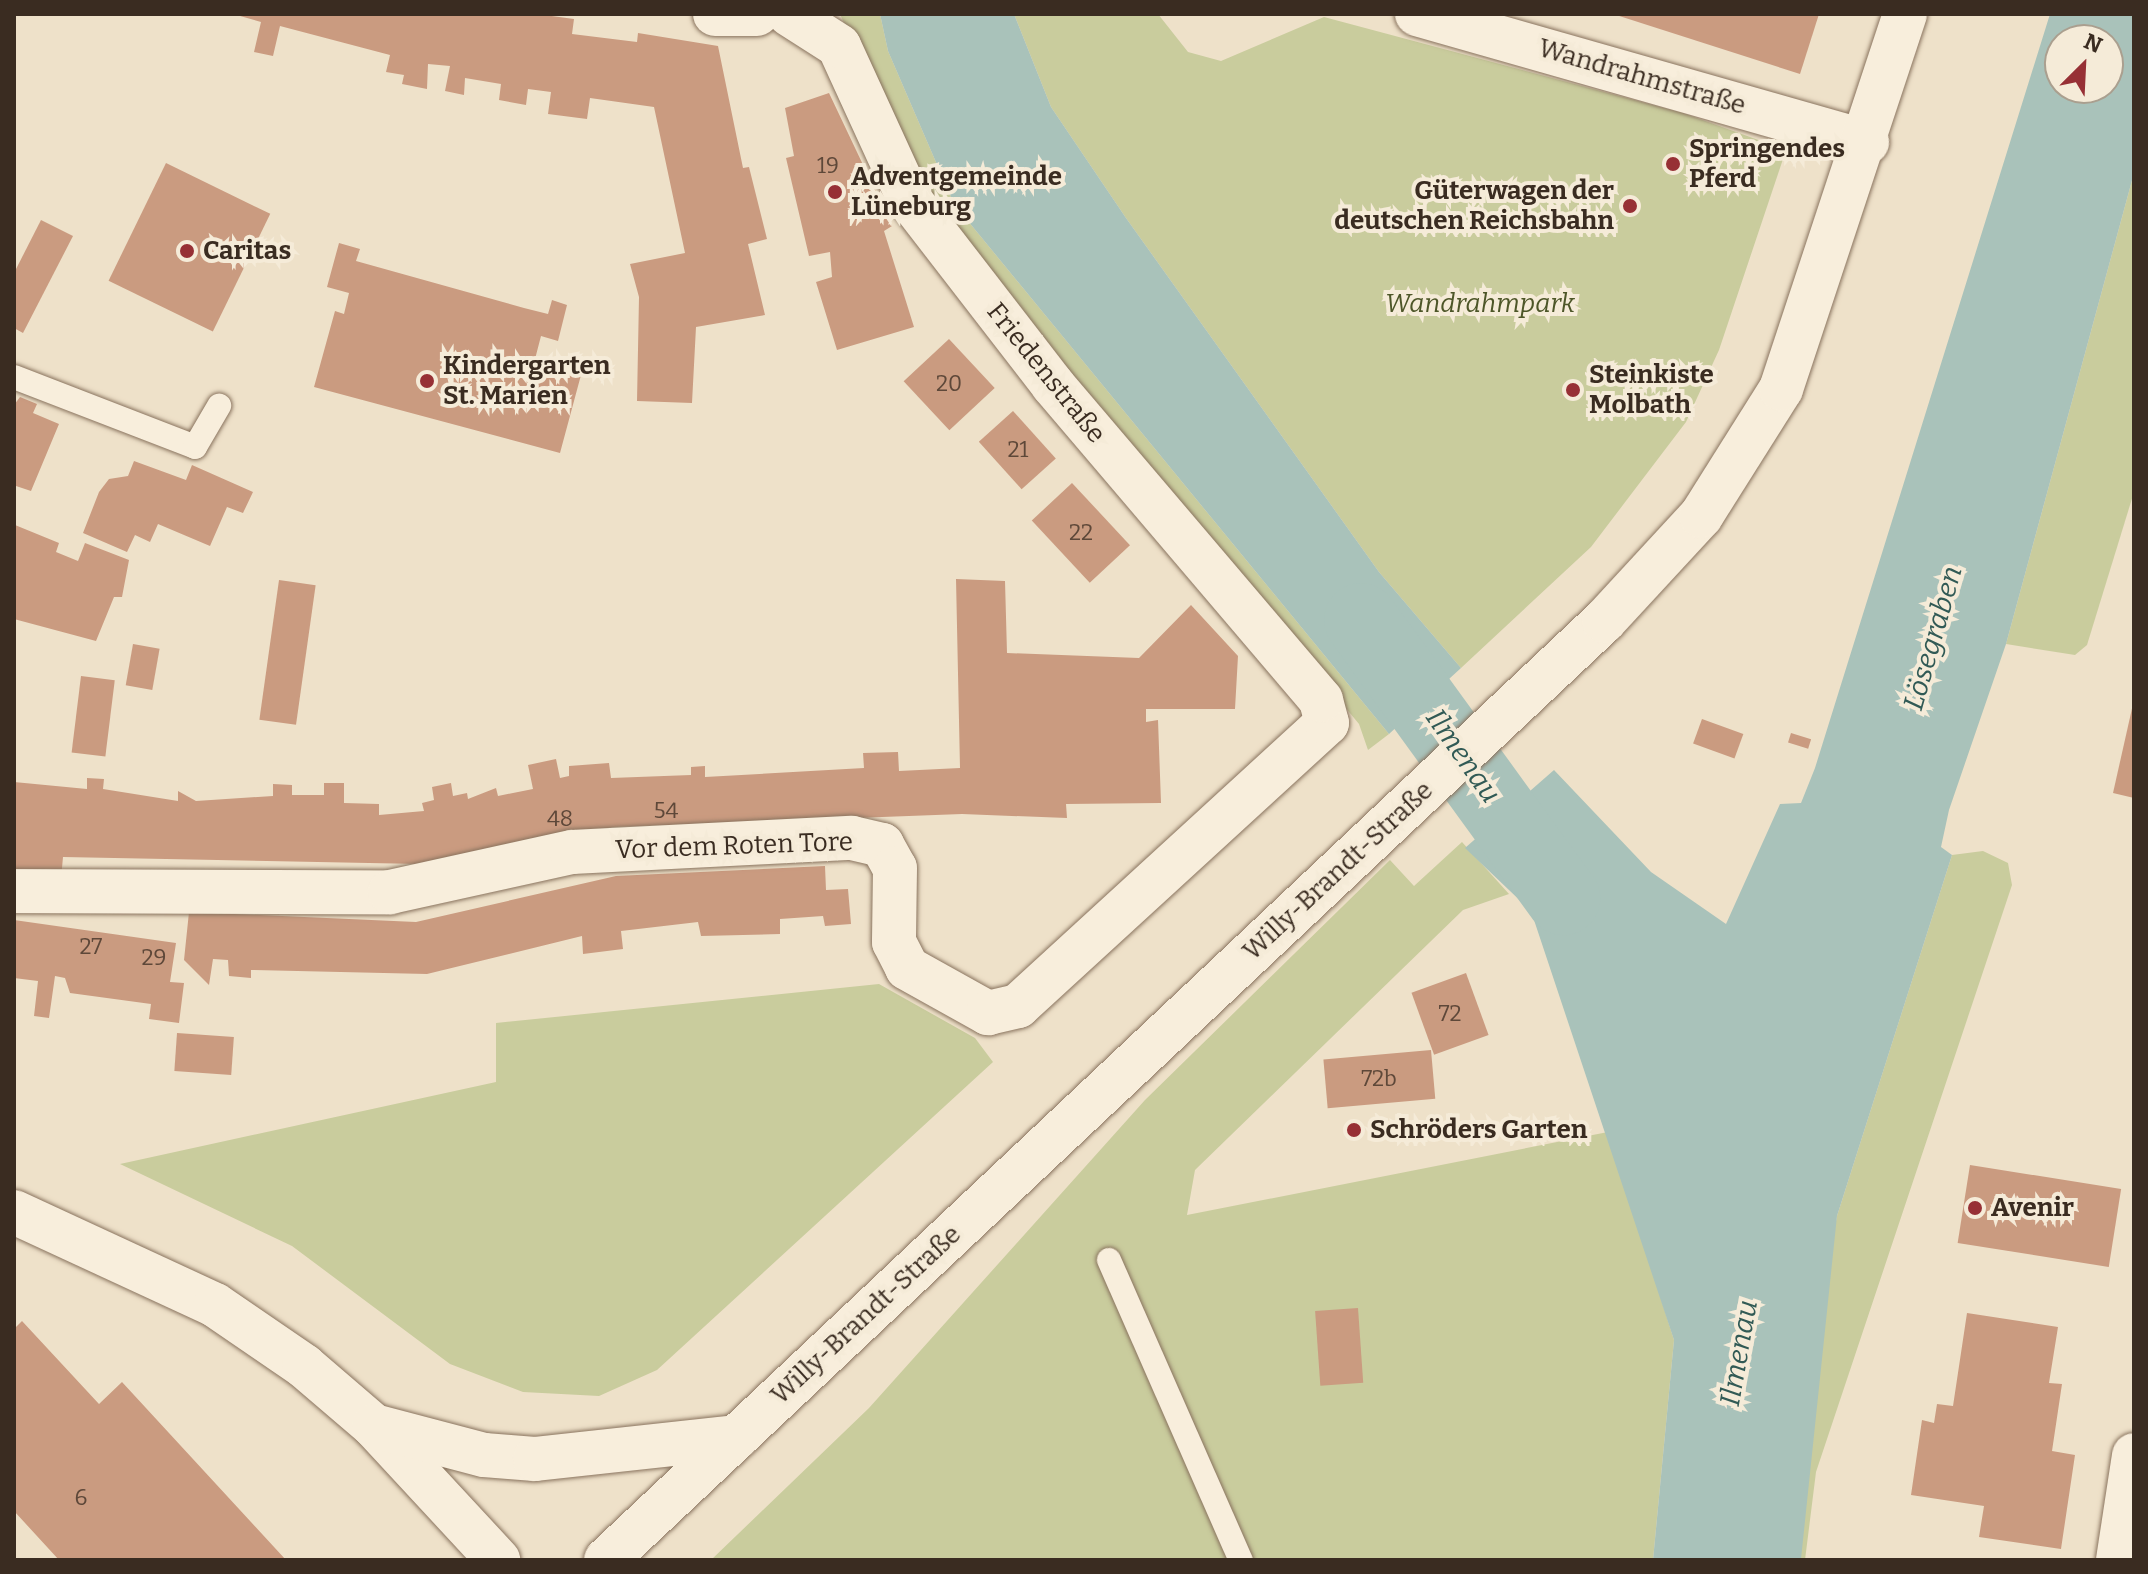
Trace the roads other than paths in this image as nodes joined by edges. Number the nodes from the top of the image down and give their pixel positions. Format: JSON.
{"nodes":[{"id":1,"x":715,"y":14,"type":"edge"},
{"id":2,"x":757,"y":14,"type":"edge"},
{"id":3,"x":789,"y":14,"type":"edge"},
{"id":4,"x":1417,"y":14,"type":"edge"},
{"id":5,"x":1905,"y":14,"type":"edge"},
{"id":6,"x":1867,"y":142,"type":"junction"},
{"id":7,"x":14,"y":377,"type":"edge"},
{"id":8,"x":219,"y":406,"type":"dead end"},
{"id":9,"x":1327,"y":723,"type":"joint"},
{"id":10,"x":14,"y":891,"type":"edge"},
{"id":11,"x":14,"y":1212,"type":"edge"},
{"id":12,"x":1109,"y":1260,"type":"dead end"},
{"id":13,"x":374,"y":1426,"type":"junction"},
{"id":14,"x":737,"y":1437,"type":"junction"},
{"id":15,"x":2134,"y":1455,"type":"edge"},
{"id":16,"x":498,"y":1560,"type":"edge"},
{"id":17,"x":606,"y":1560,"type":"edge"},
{"id":18,"x":1241,"y":1560,"type":"edge"},
{"id":19,"x":2118,"y":1560,"type":"edge"}],
"edges":[{"from":1,"to":2,"type":"street"},
{"from":3,"to":9,"type":"street","name":"Friedenstraße"},
{"from":4,"to":6,"type":"street","name":"Wandrahmstraße"},
{"from":5,"to":6,"type":"street","name":"Willy-Brandt-Straße"},
{"from":6,"to":14,"type":"street","name":"Willy-Brandt-Straße"},
{"from":7,"to":8,"type":"lane"},
{"from":9,"to":10,"type":"street","name":"Vor dem Roten Tore"},
{"from":11,"to":13,"type":"street"},
{"from":12,"to":18,"type":"lane"},
{"from":13,"to":14,"type":"street"},
{"from":13,"to":16,"type":"street"},
{"from":14,"to":17,"type":"street","name":"Willy-Brandt-Straße"},
{"from":15,"to":19,"type":"street"}]}
